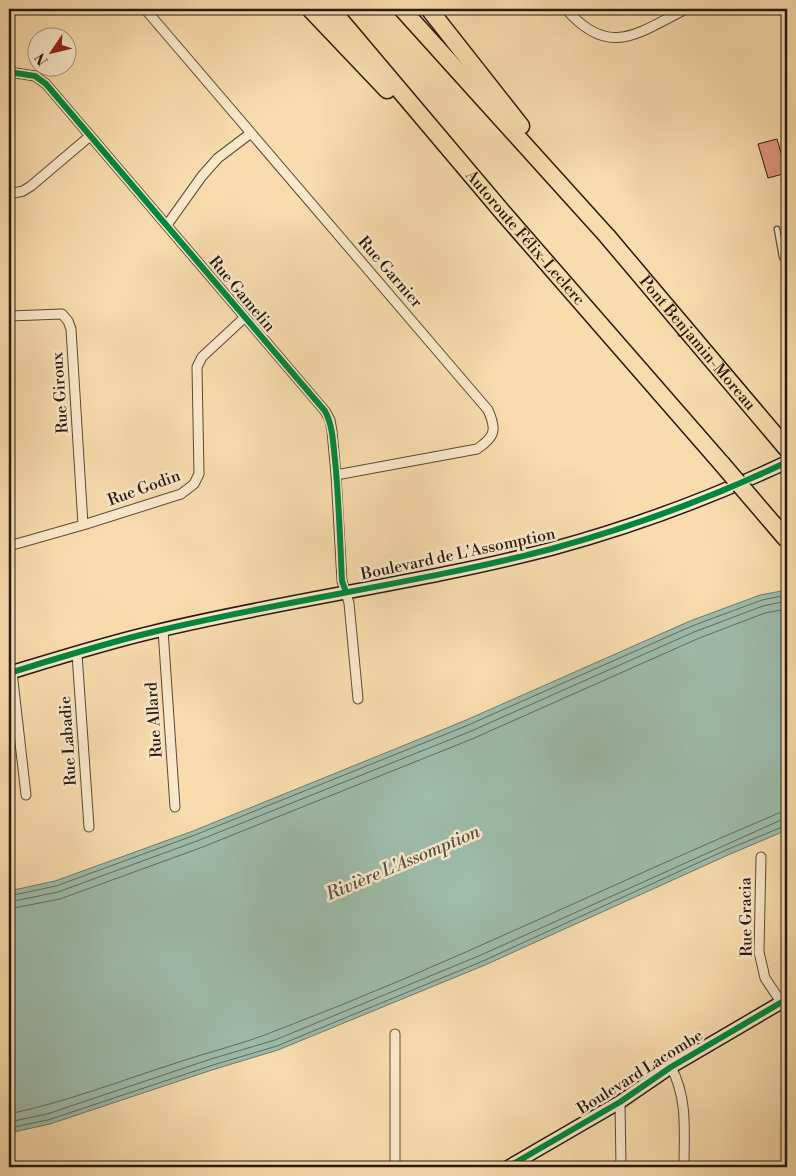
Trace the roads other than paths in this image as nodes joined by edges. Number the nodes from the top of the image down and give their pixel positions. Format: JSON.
{"nodes":[{"id":1,"x":145,"y":9,"type":"edge"},
{"id":2,"x":310,"y":9,"type":"edge"},
{"id":3,"x":331,"y":9,"type":"edge"},
{"id":4,"x":402,"y":9,"type":"edge"},
{"id":5,"x":429,"y":9,"type":"edge"},
{"id":6,"x":566,"y":9,"type":"edge"},
{"id":7,"x":686,"y":9,"type":"edge"},
{"id":8,"x":9,"y":72,"type":"edge"},
{"id":9,"x":251,"y":133,"type":"junction"},
{"id":10,"x":90,"y":136,"type":"junction"},
{"id":11,"x":9,"y":194,"type":"edge"},
{"id":12,"x":505,"y":215,"type":"junction"},
{"id":13,"x":167,"y":225,"type":"junction"},
{"id":14,"x":777,"y":230,"type":"dead end"},
{"id":15,"x":607,"y":236,"type":"junction"},
{"id":16,"x":787,"y":263,"type":"edge"},
{"id":17,"x":9,"y":316,"type":"edge"},
{"id":18,"x":244,"y":318,"type":"junction"},
{"id":19,"x":787,"y":449,"type":"edge"},
{"id":20,"x":787,"y":462,"type":"edge"},
{"id":21,"x":336,"y":475,"type":"junction"},
{"id":22,"x":83,"y":525,"type":"junction"},
{"id":23,"x":787,"y":540,"type":"edge"},
{"id":24,"x":9,"y":546,"type":"edge"},
{"id":25,"x":346,"y":592,"type":"junction"},
{"id":26,"x":163,"y":630,"type":"junction"},
{"id":27,"x":77,"y":654,"type":"junction"},
{"id":28,"x":10,"y":673,"type":"edge"},
{"id":29,"x":358,"y":699,"type":"dead end"},
{"id":30,"x":26,"y":795,"type":"dead end"},
{"id":31,"x":175,"y":807,"type":"dead end"},
{"id":32,"x":89,"y":827,"type":"dead end"},
{"id":33,"x":761,"y":857,"type":"dead end"},
{"id":34,"x":784,"y":1000,"type":"edge"},
{"id":35,"x":394,"y":1034,"type":"dead end"},
{"id":36,"x":671,"y":1068,"type":"junction"},
{"id":37,"x":620,"y":1102,"type":"junction"},
{"id":38,"x":395,"y":1167,"type":"edge"},
{"id":39,"x":508,"y":1167,"type":"edge"},
{"id":40,"x":621,"y":1167,"type":"edge"},
{"id":41,"x":684,"y":1167,"type":"edge"}],
"edges":[{"from":1,"to":9,"type":"street","name":"Rue Garnier"},
{"from":2,"to":12,"type":"highway"},
{"from":3,"to":12,"type":"highway","name":"Autoroute Félix-Leclerc"},
{"from":4,"to":15,"type":"highway"},
{"from":5,"to":15,"type":"highway"},
{"from":6,"to":7,"type":"street"},
{"from":8,"to":10,"type":"street","name":"Rue Gamelin"},
{"from":9,"to":13,"type":"street"},
{"from":9,"to":21,"type":"street","name":"Rue Garnier"},
{"from":10,"to":11,"type":"street"},
{"from":10,"to":13,"type":"street","name":"Rue Gamelin"},
{"from":12,"to":23,"type":"highway","name":"Autoroute Félix-Leclerc","bridge":true},
{"from":13,"to":18,"type":"street","name":"Rue Gamelin"},
{"from":14,"to":16,"type":"lane"},
{"from":15,"to":19,"type":"highway","name":"Pont Benjamin-Moreau"},
{"from":17,"to":22,"type":"street","name":"Rue Giroux"},
{"from":18,"to":21,"type":"street","name":"Rue Gamelin"},
{"from":18,"to":22,"type":"street","name":"Rue Godin"},
{"from":20,"to":25,"type":"street","name":"Boulevard de L'Assomption"},
{"from":21,"to":25,"type":"street","name":"Rue Gamelin"},
{"from":22,"to":24,"type":"street","name":"Rue Godin"},
{"from":25,"to":26,"type":"street","name":"Boulevard de L'Assomption"},
{"from":25,"to":29,"type":"street","name":"Rue Gamelin"},
{"from":26,"to":27,"type":"street","name":"Boulevard de L'Assomption"},
{"from":26,"to":31,"type":"street","name":"Rue Allard"},
{"from":27,"to":28,"type":"street","name":"Boulevard de L'Assomption"},
{"from":27,"to":32,"type":"street","name":"Rue Labadie"},
{"from":28,"to":30,"type":"street"},
{"from":33,"to":34,"type":"street","name":"Rue Gracia"},
{"from":34,"to":36,"type":"street","name":"Boulevard Lacombe"},
{"from":35,"to":38,"type":"street"},
{"from":36,"to":37,"type":"street","name":"Boulevard Lacombe"},
{"from":36,"to":41,"type":"street"},
{"from":37,"to":39,"type":"street","name":"Boulevard Lacombe"},
{"from":37,"to":40,"type":"street"}]}
